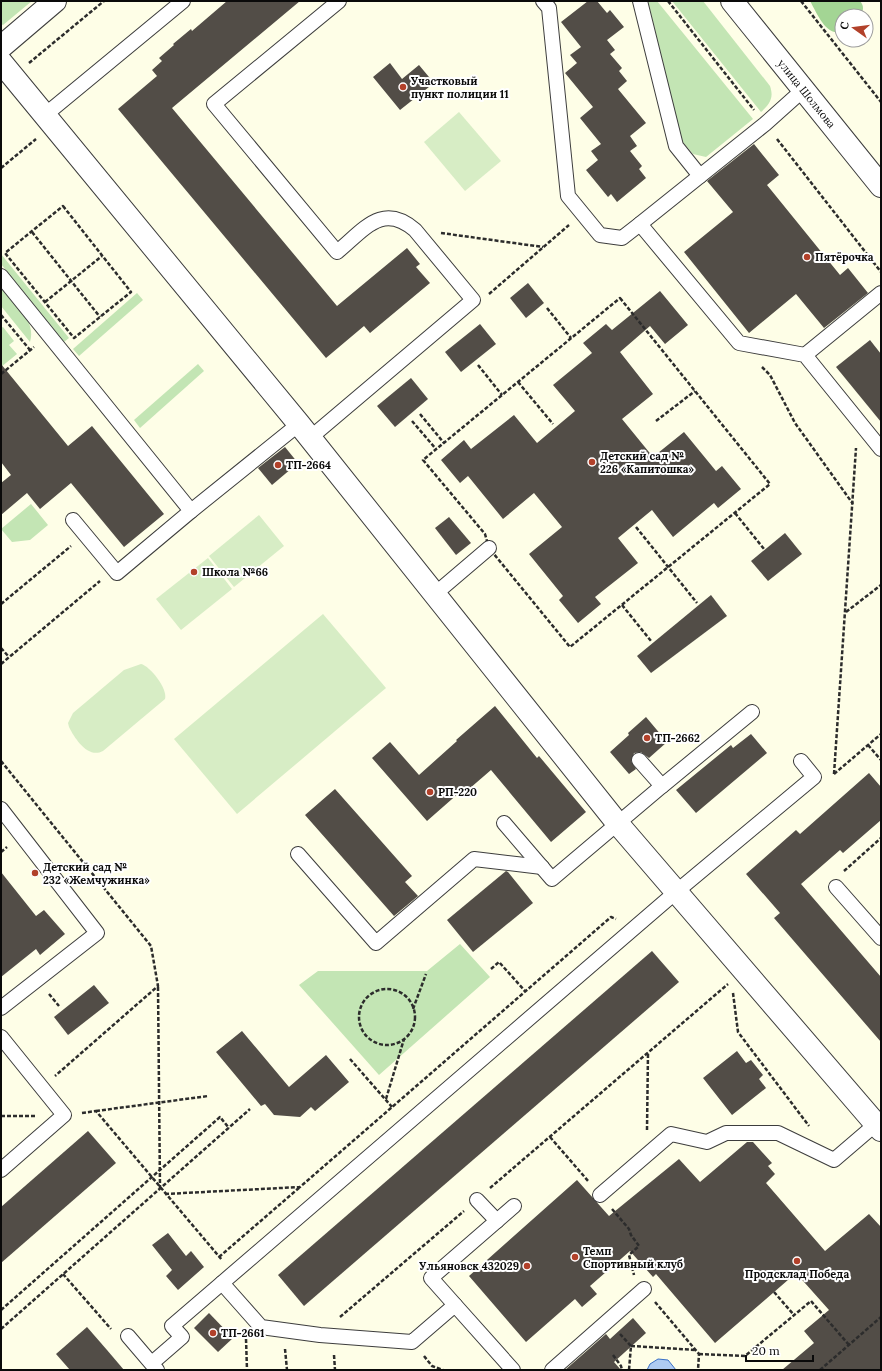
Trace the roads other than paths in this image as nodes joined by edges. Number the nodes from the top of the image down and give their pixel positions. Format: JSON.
{"nodes":[{"id":1,"x":55,"y":1,"type":"edge"},
{"id":2,"x":183,"y":1,"type":"edge"},
{"id":3,"x":339,"y":1,"type":"edge"},
{"id":4,"x":543,"y":1,"type":"edge"},
{"id":5,"x":640,"y":1,"type":"edge"},
{"id":6,"x":732,"y":1,"type":"edge"},
{"id":7,"x":1,"y":47,"type":"edge"},
{"id":8,"x":7,"y":69,"type":"edge"},
{"id":9,"x":803,"y":90,"type":"junction"},
{"id":10,"x":49,"y":120,"type":"junction"},
{"id":11,"x":700,"y":176,"type":"junction"},
{"id":12,"x":881,"y":186,"type":"edge"},
{"id":13,"x":640,"y":224,"type":"junction"},
{"id":14,"x":1,"y":276,"type":"edge"},
{"id":15,"x":881,"y":293,"type":"edge"},
{"id":16,"x":805,"y":355,"type":"junction"},
{"id":17,"x":304,"y":431,"type":"junction"},
{"id":18,"x":881,"y":450,"type":"edge"},
{"id":19,"x":192,"y":511,"type":"junction"},
{"id":20,"x":74,"y":520,"type":"dead end"},
{"id":21,"x":490,"y":548,"type":"road end"},
{"id":22,"x":435,"y":594,"type":"junction"},
{"id":23,"x":752,"y":712,"type":"dead end"},
{"id":24,"x":639,"y":760,"type":"dead end"},
{"id":25,"x":801,"y":761,"type":"dead end"},
{"id":26,"x":662,"y":786,"type":"junction"},
{"id":27,"x":1,"y":809,"type":"edge"},
{"id":28,"x":504,"y":823,"type":"dead end"},
{"id":29,"x":618,"y":824,"type":"junction"},
{"id":30,"x":298,"y":854,"type":"dead end"},
{"id":31,"x":542,"y":867,"type":"junction"},
{"id":32,"x":836,"y":887,"type":"dead end"},
{"id":33,"x":676,"y":892,"type":"junction"},
{"id":34,"x":881,"y":938,"type":"edge"},
{"id":35,"x":1,"y":1008,"type":"edge"},
{"id":36,"x":1,"y":1037,"type":"edge"},
{"id":37,"x":879,"y":1127,"type":"edge"},
{"id":38,"x":1,"y":1170,"type":"edge"},
{"id":39,"x":600,"y":1195,"type":"road end"},
{"id":40,"x":477,"y":1200,"type":"road end"},
{"id":41,"x":514,"y":1206,"type":"dead end"},
{"id":42,"x":496,"y":1221,"type":"junction"},
{"id":43,"x":222,"y":1283,"type":"junction"},
{"id":44,"x":640,"y":1285,"type":"road end"},
{"id":45,"x":455,"y":1305,"type":"junction"},
{"id":46,"x":122,"y":1335,"type":"road end"},
{"id":47,"x":155,"y":1367,"type":"edge"},
{"id":48,"x":512,"y":1370,"type":"edge"},
{"id":49,"x":552,"y":1370,"type":"edge"}],
"edges":[{"from":1,"to":7,"type":"street"},
{"from":2,"to":10,"type":"lane"},
{"from":3,"to":17,"type":"lane"},
{"from":4,"to":13,"type":"lane"},
{"from":5,"to":11,"type":"lane"},
{"from":6,"to":9,"type":"street","name":"улица Шолмова"},
{"from":8,"to":10,"type":"street"},
{"from":9,"to":11,"type":"lane"},
{"from":9,"to":12,"type":"street","name":"улица Шолмова"},
{"from":10,"to":17,"type":"street"},
{"from":11,"to":13,"type":"lane"},
{"from":13,"to":16,"type":"lane"},
{"from":14,"to":19,"type":"lane"},
{"from":15,"to":16,"type":"lane"},
{"from":16,"to":18,"type":"lane"},
{"from":17,"to":19,"type":"lane"},
{"from":17,"to":22,"type":"street"},
{"from":19,"to":20,"type":"lane"},
{"from":21,"to":22,"type":"lane"},
{"from":22,"to":29,"type":"street"},
{"from":23,"to":26,"type":"lane"},
{"from":24,"to":26,"type":"lane"},
{"from":25,"to":33,"type":"lane"},
{"from":26,"to":29,"type":"lane"},
{"from":27,"to":35,"type":"lane"},
{"from":28,"to":31,"type":"lane"},
{"from":29,"to":31,"type":"lane"},
{"from":29,"to":33,"type":"street"},
{"from":30,"to":31,"type":"lane"},
{"from":32,"to":34,"type":"lane"},
{"from":33,"to":37,"type":"street"},
{"from":33,"to":43,"type":"lane"},
{"from":36,"to":38,"type":"lane"},
{"from":37,"to":39,"type":"lane"},
{"from":40,"to":42,"type":"lane"},
{"from":41,"to":42,"type":"lane"},
{"from":42,"to":45,"type":"lane"},
{"from":43,"to":45,"type":"lane"},
{"from":43,"to":47,"type":"lane"},
{"from":44,"to":49,"type":"lane"},
{"from":45,"to":48,"type":"lane"},
{"from":46,"to":47,"type":"lane"}]}
